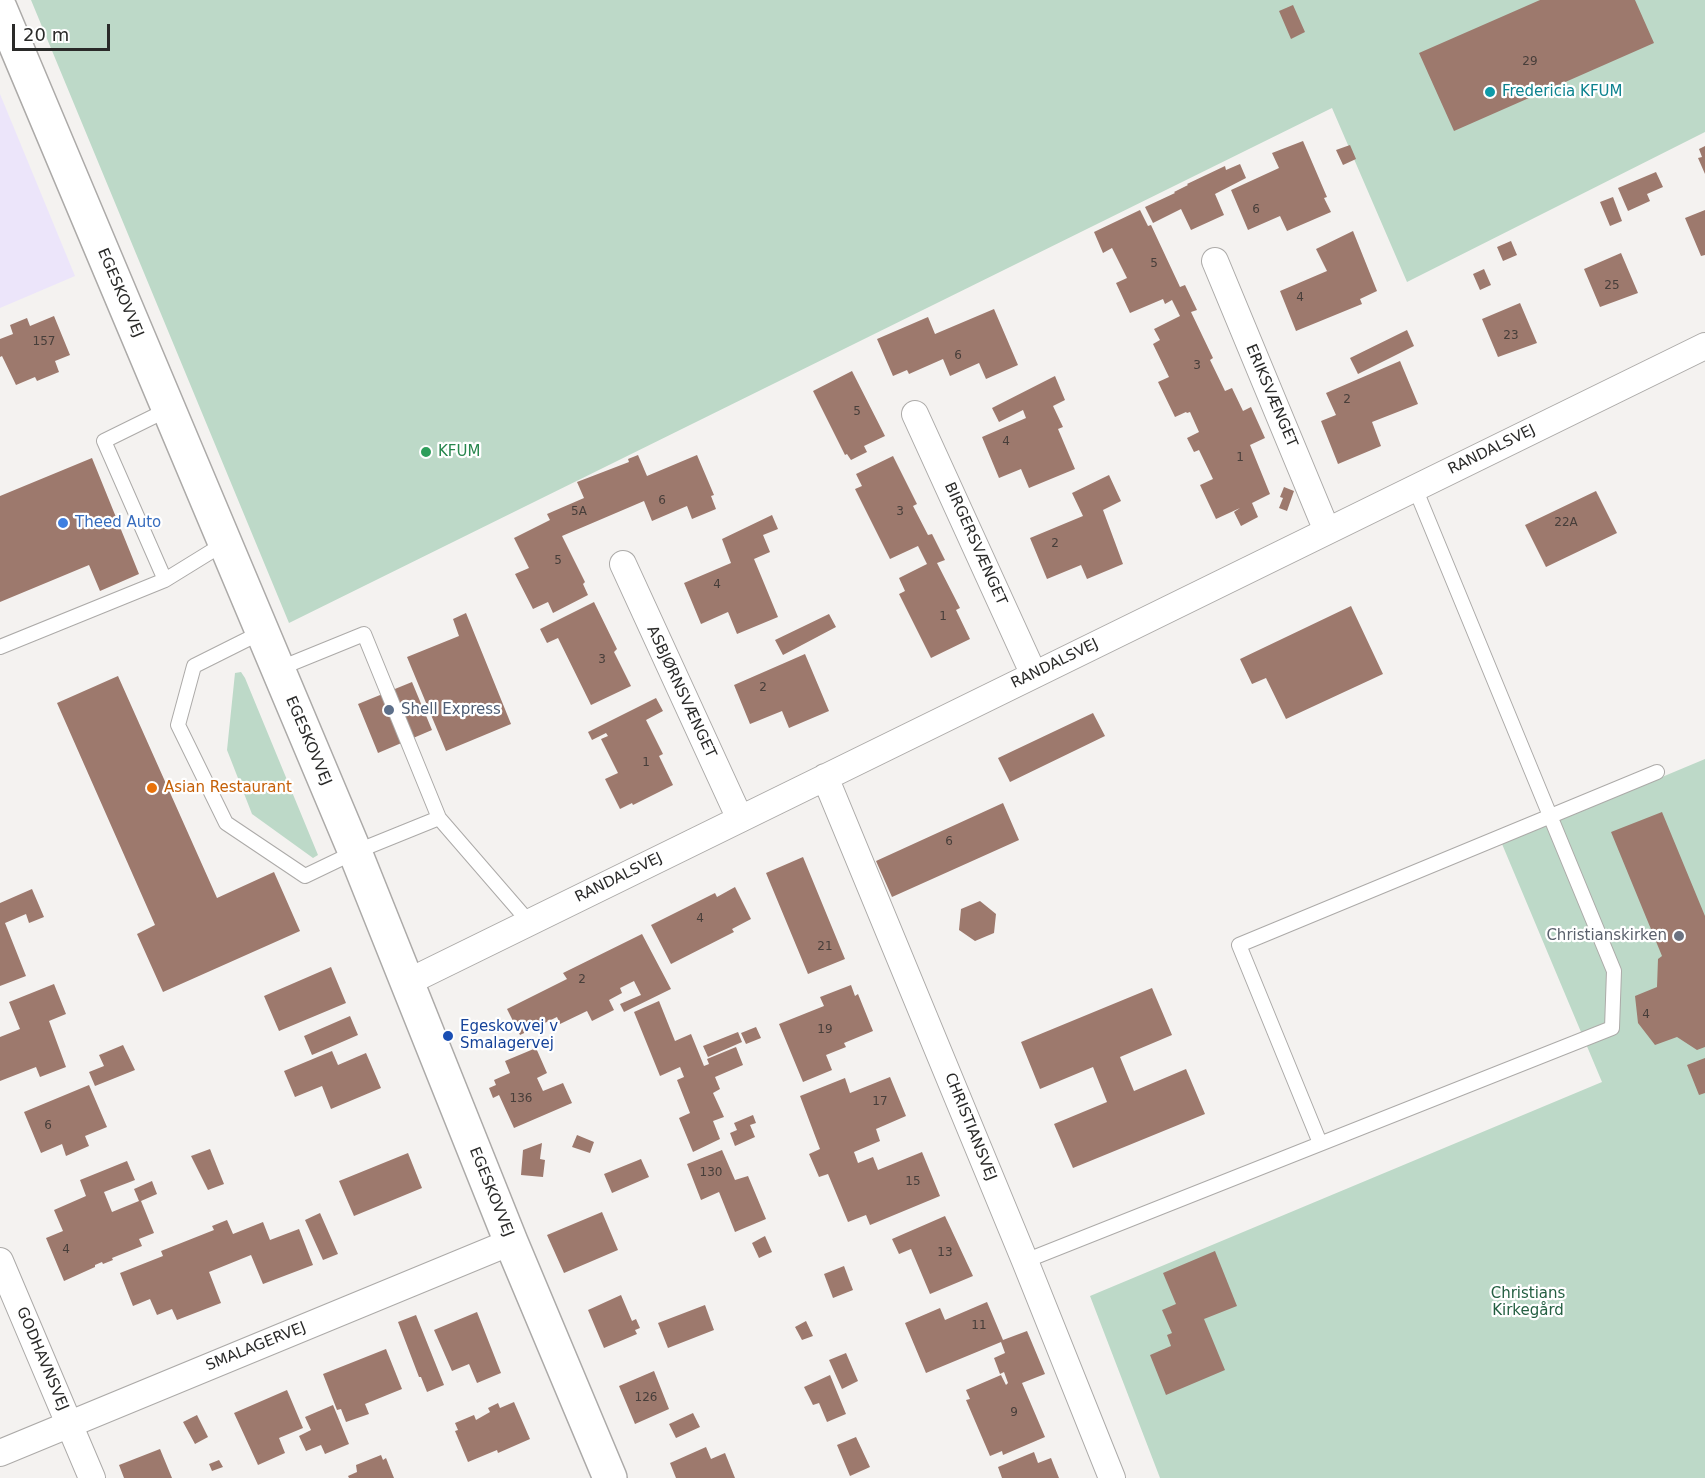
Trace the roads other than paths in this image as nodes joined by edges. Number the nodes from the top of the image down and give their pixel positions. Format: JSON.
{"nodes":[{"id":1,"x":0,"y":8,"type":"edge"},
{"id":2,"x":1215,"y":261,"type":"dead end"},
{"id":3,"x":1705,"y":346,"type":"edge"},
{"id":4,"x":169,"y":410,"type":"junction"},
{"id":5,"x":915,"y":414,"type":"dead end"},
{"id":6,"x":1415,"y":488,"type":"junction"},
{"id":7,"x":1327,"y":531,"type":"junction"},
{"id":8,"x":225,"y":543,"type":"junction"},
{"id":9,"x":623,"y":564,"type":"dead end"},
{"id":10,"x":165,"y":580,"type":"junction"},
{"id":11,"x":263,"y":632,"type":"junction"},
{"id":12,"x":0,"y":647,"type":"edge"},
{"id":13,"x":278,"y":669,"type":"junction"},
{"id":14,"x":1034,"y":675,"type":"junction"},
{"id":15,"x":1657,"y":772,"type":"dead end"},
{"id":16,"x":825,"y":777,"type":"junction"},
{"id":17,"x":1550,"y":816,"type":"junction"},
{"id":18,"x":439,"y":818,"type":"junction"},
{"id":19,"x":740,"y":819,"type":"junction"},
{"id":20,"x":355,"y":852,"type":"junction"},
{"id":21,"x":529,"y":922,"type":"junction"},
{"id":22,"x":406,"y":982,"type":"junction"},
{"id":23,"x":1320,"y":1143,"type":"junction"},
{"id":24,"x":511,"y":1242,"type":"junction"},
{"id":25,"x":0,"y":1261,"type":"edge"},
{"id":26,"x":1025,"y":1261,"type":"junction"},
{"id":27,"x":70,"y":1424,"type":"junction"},
{"id":28,"x":0,"y":1453,"type":"edge"},
{"id":29,"x":92,"y":1478,"type":"edge"},
{"id":30,"x":610,"y":1478,"type":"edge"},
{"id":31,"x":1112,"y":1478,"type":"edge"}],
"edges":[{"from":1,"to":4,"type":"street","name":"EGESKOVVEJ"},
{"from":2,"to":7,"type":"street","name":"ERIKSVÆNGET"},
{"from":3,"to":6,"type":"street","name":"RANDALSVEJ"},
{"from":4,"to":8,"type":"street","name":"EGESKOVVEJ"},
{"from":4,"to":10,"type":"lane"},
{"from":5,"to":14,"type":"street","name":"BIRGERSVÆNGET"},
{"from":6,"to":7,"type":"street","name":"RANDALSVEJ"},
{"from":6,"to":17,"type":"lane"},
{"from":7,"to":14,"type":"street","name":"RANDALSVEJ"},
{"from":8,"to":10,"type":"lane"},
{"from":8,"to":11,"type":"street","name":"EGESKOVVEJ"},
{"from":9,"to":19,"type":"street","name":"ASBJØRNSVÆNGET"},
{"from":10,"to":12,"type":"lane"},
{"from":11,"to":13,"type":"street","name":"EGESKOVVEJ"},
{"from":11,"to":20,"type":"lane"},
{"from":13,"to":18,"type":"lane"},
{"from":13,"to":20,"type":"street","name":"EGESKOVVEJ"},
{"from":14,"to":16,"type":"street","name":"RANDALSVEJ"},
{"from":15,"to":17,"type":"lane"},
{"from":16,"to":19,"type":"street","name":"RANDALSVEJ"},
{"from":16,"to":26,"type":"street","name":"CHRISTIANSVEJ"},
{"from":17,"to":23,"type":"lane"},
{"from":17,"to":23,"type":"lane"},
{"from":18,"to":20,"type":"lane"},
{"from":18,"to":21,"type":"lane"},
{"from":19,"to":21,"type":"street","name":"RANDALSVEJ"},
{"from":20,"to":22,"type":"street","name":"EGESKOVVEJ"},
{"from":21,"to":22,"type":"street","name":"RANDALSVEJ"},
{"from":22,"to":24,"type":"street","name":"EGESKOVVEJ"},
{"from":23,"to":26,"type":"lane"},
{"from":24,"to":27,"type":"street","name":"SMALAGERVEJ"},
{"from":24,"to":30,"type":"street","name":"EGESKOVVEJ"},
{"from":25,"to":27,"type":"street","name":"GODHAVNSVEJ"},
{"from":26,"to":31,"type":"street","name":"CHRISTIANSVEJ"},
{"from":27,"to":28,"type":"street","name":"SMALAGERVEJ"},
{"from":27,"to":29,"type":"street","name":"GODHAVNSVEJ"}]}
